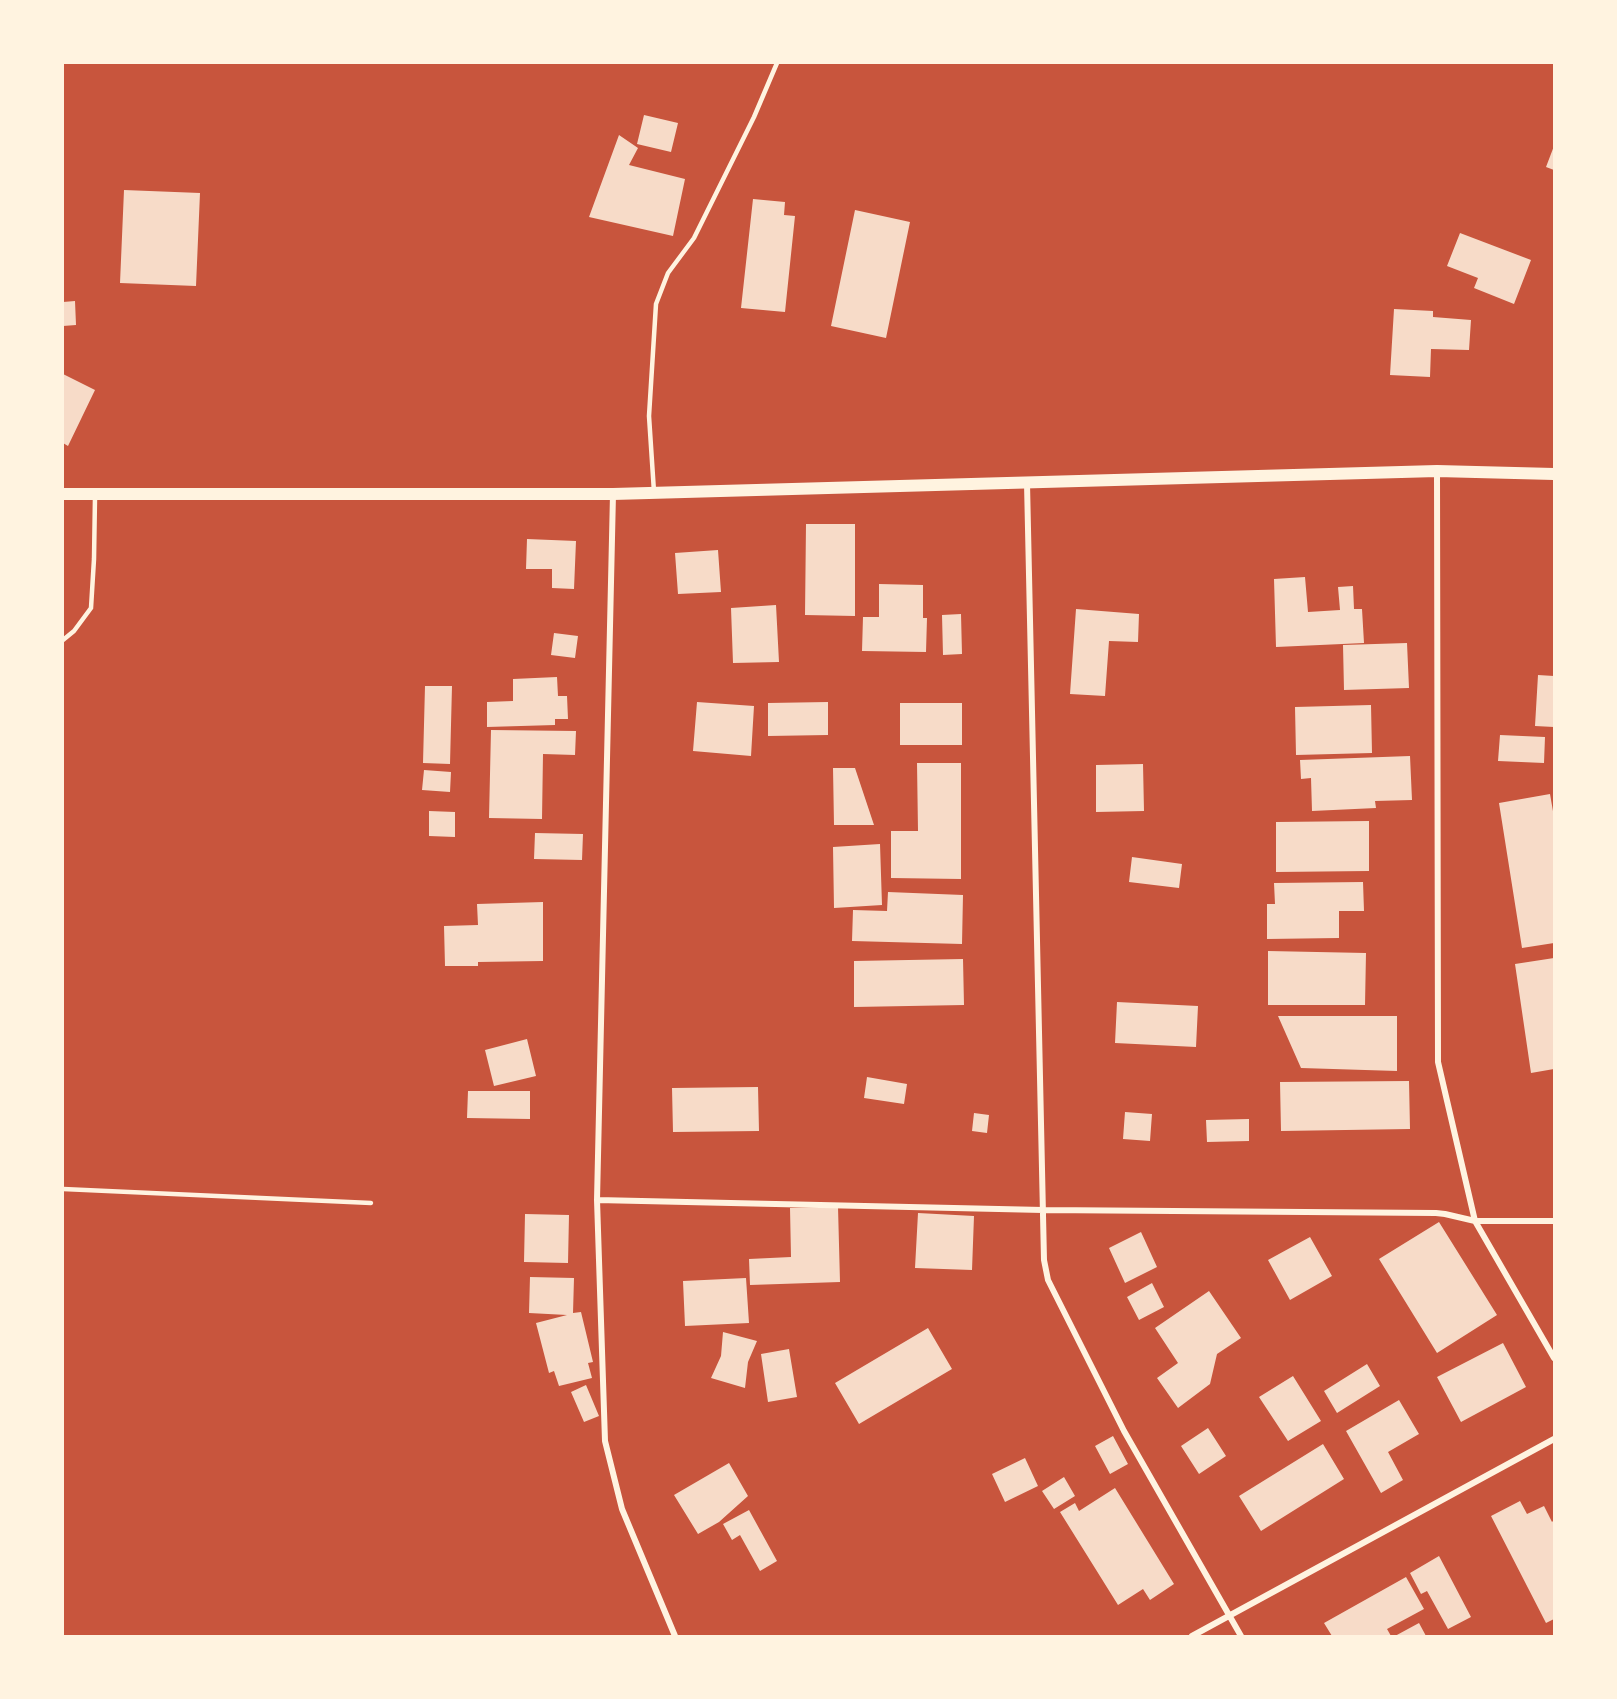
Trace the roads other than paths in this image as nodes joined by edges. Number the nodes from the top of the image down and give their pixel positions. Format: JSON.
{"nodes":[{"id":1,"x":777,"y":63,"type":"edge"},
{"id":2,"x":1437,"y":471,"type":"junction"},
{"id":3,"x":1554,"y":474,"type":"edge"},
{"id":4,"x":1028,"y":482,"type":"junction"},
{"id":5,"x":654,"y":492,"type":"junction"},
{"id":6,"x":63,"y":494,"type":"edge"},
{"id":7,"x":95,"y":494,"type":"junction"},
{"id":8,"x":613,"y":494,"type":"junction"},
{"id":9,"x":63,"y":640,"type":"edge"},
{"id":10,"x":63,"y":1189,"type":"edge"},
{"id":11,"x":597,"y":1200,"type":"junction"},
{"id":12,"x":371,"y":1203,"type":"dead end"},
{"id":13,"x":1043,"y":1210,"type":"junction"},
{"id":14,"x":1475,"y":1221,"type":"junction"},
{"id":15,"x":1554,"y":1221,"type":"edge"},
{"id":16,"x":1554,"y":1358,"type":"edge"},
{"id":17,"x":1554,"y":1439,"type":"edge"},
{"id":18,"x":1230,"y":1614,"type":"junction"},
{"id":19,"x":675,"y":1636,"type":"edge"},
{"id":20,"x":1192,"y":1636,"type":"edge"},
{"id":21,"x":1241,"y":1636,"type":"edge"}],
"edges":[{"from":1,"to":5,"type":"lane"},
{"from":2,"to":3,"type":"main road"},
{"from":2,"to":4,"type":"main road"},
{"from":2,"to":14,"type":"street"},
{"from":4,"to":5,"type":"main road"},
{"from":4,"to":13,"type":"street"},
{"from":5,"to":8,"type":"main road"},
{"from":6,"to":7,"type":"main road"},
{"from":7,"to":8,"type":"main road"},
{"from":7,"to":9,"type":"lane"},
{"from":8,"to":11,"type":"street"},
{"from":10,"to":12,"type":"lane"},
{"from":11,"to":13,"type":"street"},
{"from":11,"to":19,"type":"street"},
{"from":13,"to":14,"type":"street"},
{"from":13,"to":18,"type":"street"},
{"from":14,"to":15,"type":"street"},
{"from":14,"to":16,"type":"street"},
{"from":17,"to":18,"type":"street"},
{"from":18,"to":20,"type":"street"},
{"from":18,"to":21,"type":"street"}]}
